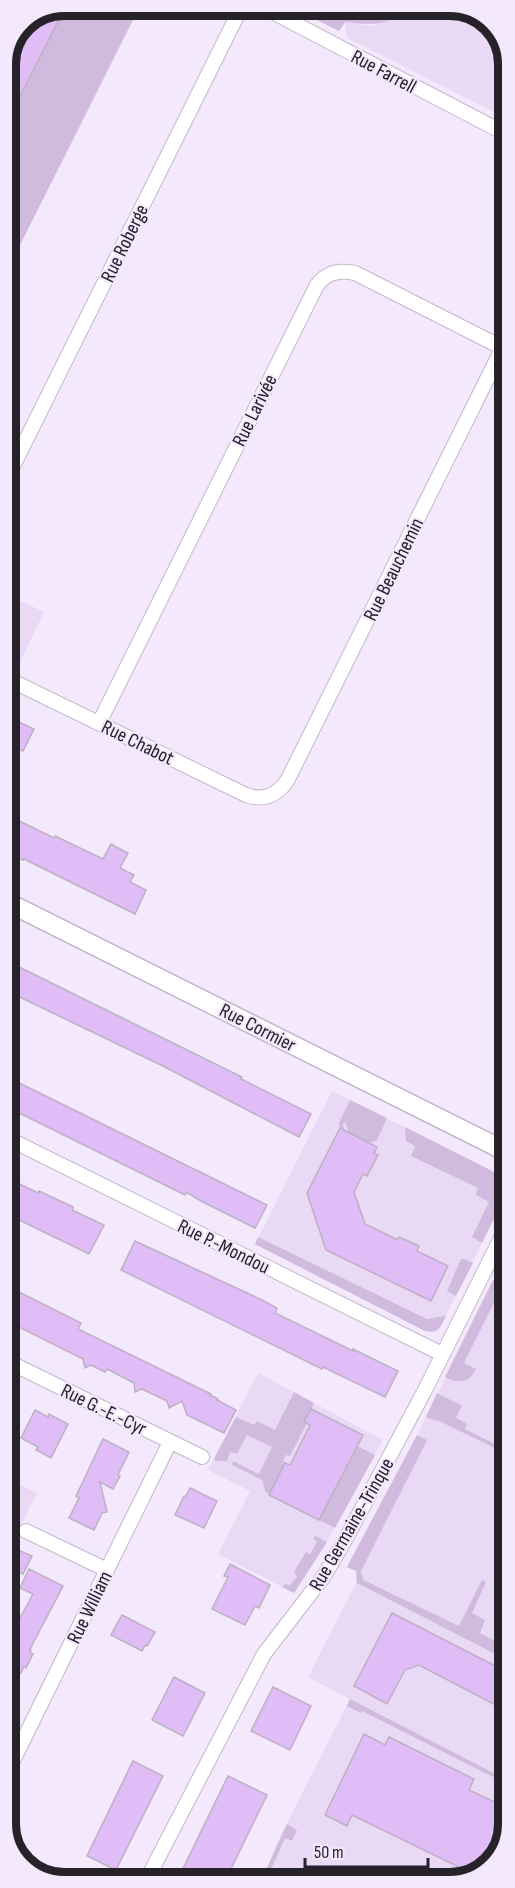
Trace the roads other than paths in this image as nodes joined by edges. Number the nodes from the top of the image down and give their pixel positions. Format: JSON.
{"nodes":[{"id":1,"x":237,"y":16,"type":"edge"},
{"id":2,"x":281,"y":17,"type":"edge"},
{"id":3,"x":498,"y":130,"type":"edge"},
{"id":4,"x":498,"y":339,"type":"edge"},
{"id":5,"x":498,"y":356,"type":"edge"},
{"id":6,"x":16,"y":460,"type":"edge"},
{"id":7,"x":16,"y":683,"type":"edge"},
{"id":8,"x":99,"y":723,"type":"junction"},
{"id":9,"x":270,"y":796,"type":"joint"},
{"id":10,"x":16,"y":907,"type":"edge"},
{"id":11,"x":16,"y":1142,"type":"edge"},
{"id":12,"x":498,"y":1148,"type":"edge"},
{"id":13,"x":498,"y":1244,"type":"edge"},
{"id":14,"x":442,"y":1354,"type":"junction"},
{"id":15,"x":16,"y":1365,"type":"edge"},
{"id":16,"x":170,"y":1442,"type":"junction"},
{"id":17,"x":202,"y":1457,"type":"dead end"},
{"id":18,"x":26,"y":1531,"type":"dead end"},
{"id":19,"x":107,"y":1570,"type":"junction"},
{"id":20,"x":16,"y":1755,"type":"edge"},
{"id":21,"x":151,"y":1871,"type":"edge"}],
"edges":[{"from":1,"to":6,"type":"street","name":"Rue Roberge"},
{"from":2,"to":3,"type":"street","name":"Rue Farrell"},
{"from":4,"to":8,"type":"street","name":"Rue Larivée"},
{"from":5,"to":9,"type":"street","name":"Rue Beauchemin"},
{"from":7,"to":8,"type":"street","name":"Rue Chabot"},
{"from":8,"to":9,"type":"street","name":"Rue Chabot"},
{"from":10,"to":12,"type":"street","name":"Rue Cormier"},
{"from":11,"to":14,"type":"street","name":"Rue P.-Mondou"},
{"from":13,"to":14,"type":"street","name":"Rue Germaine-Trinque"},
{"from":14,"to":21,"type":"street","name":"Rue Germaine-Trinque"},
{"from":15,"to":16,"type":"street","name":"Rue G.-E.-Cyr"},
{"from":16,"to":17,"type":"street","name":"Rue G.-E.-Cyr"},
{"from":16,"to":19,"type":"street","name":"Rue William"},
{"from":18,"to":19,"type":"street"},
{"from":19,"to":20,"type":"street","name":"Rue William"}]}
